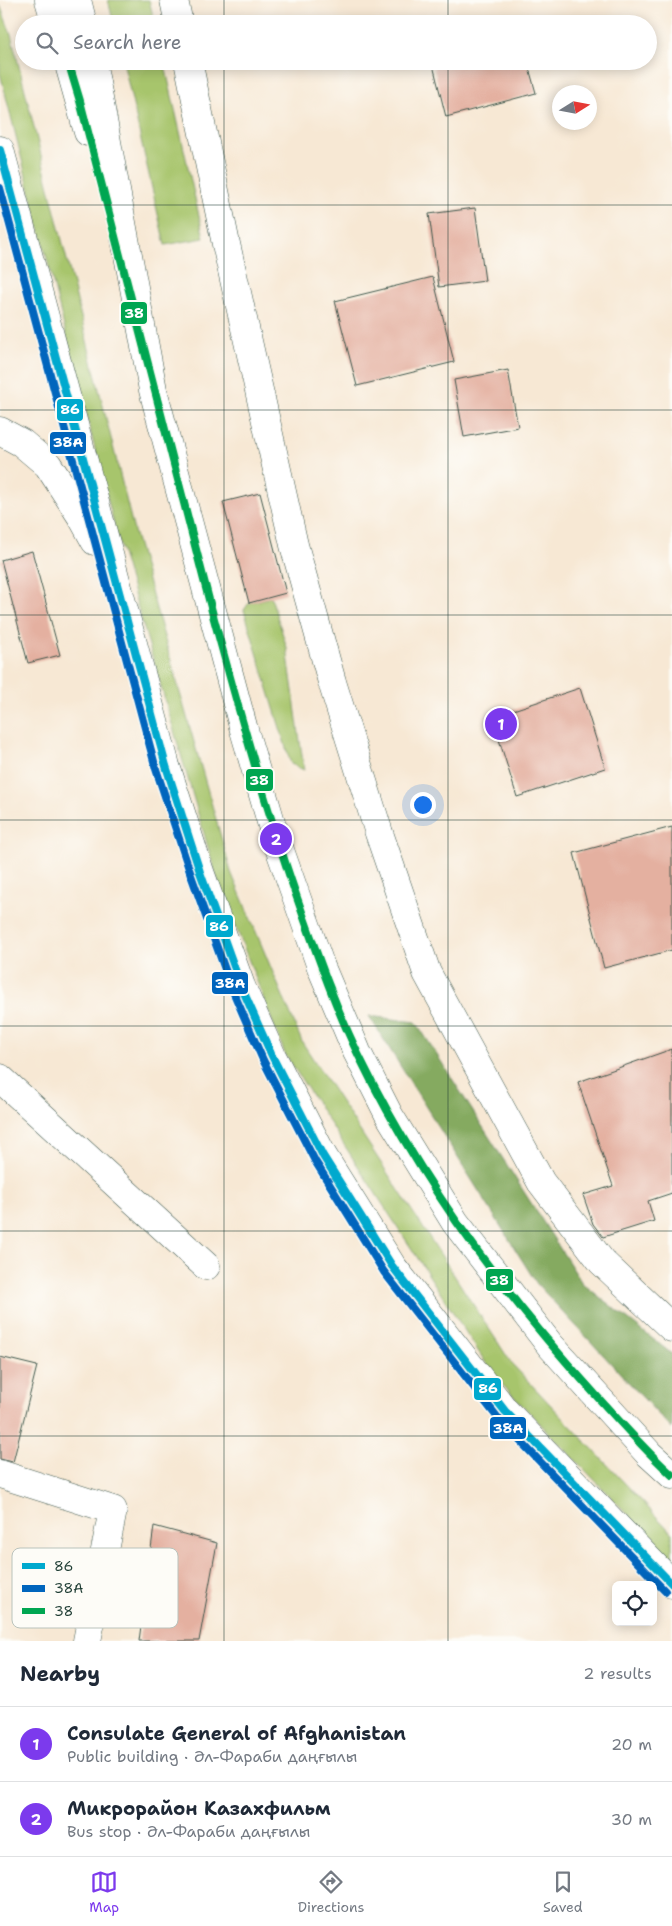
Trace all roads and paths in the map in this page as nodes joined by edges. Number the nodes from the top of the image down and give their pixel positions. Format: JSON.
{"nodes":[{"id":1,"x":49,"y":0,"type":"edge"},
{"id":2,"x":77,"y":0,"type":"edge"},
{"id":3,"x":174,"y":0,"type":"edge"},
{"id":4,"x":53,"y":15,"type":"edge"},
{"id":5,"x":81,"y":15,"type":"edge"},
{"id":6,"x":177,"y":15,"type":"edge"},
{"id":7,"x":71,"y":70,"type":"edge"},
{"id":8,"x":94,"y":70,"type":"edge"},
{"id":9,"x":190,"y":70,"type":"edge"},
{"id":10,"x":0,"y":150,"type":"edge"},
{"id":11,"x":153,"y":390,"type":"junction"},
{"id":12,"x":0,"y":431,"type":"edge"},
{"id":13,"x":116,"y":582,"type":"junction"},
{"id":14,"x":0,"y":1078,"type":"edge"},
{"id":15,"x":206,"y":1266,"type":"dead end"},
{"id":16,"x":672,"y":1328,"type":"edge"},
{"id":17,"x":0,"y":1474,"type":"edge"},
{"id":18,"x":672,"y":1475,"type":"edge"},
{"id":19,"x":105,"y":1548,"type":"edge"},
{"id":20,"x":672,"y":1584,"type":"edge"},
{"id":21,"x":90,"y":1628,"type":"edge"},
{"id":22,"x":87,"y":1641,"type":"edge"}],
"edges":[{"from":1,"to":4,"type":"main road"},
{"from":2,"to":5,"type":"main road"},
{"from":3,"to":6,"type":"main road"},
{"from":7,"to":11,"type":"main road"},
{"from":8,"to":11,"type":"main road"},
{"from":9,"to":16,"type":"main road"},
{"from":10,"to":13,"type":"main road"},
{"from":11,"to":18,"type":"main road"},
{"from":12,"to":13,"type":"main road"},
{"from":13,"to":20,"type":"main road"},
{"from":14,"to":15,"type":"main road"},
{"from":17,"to":19,"type":"main road"},
{"from":21,"to":22,"type":"main road"}]}
